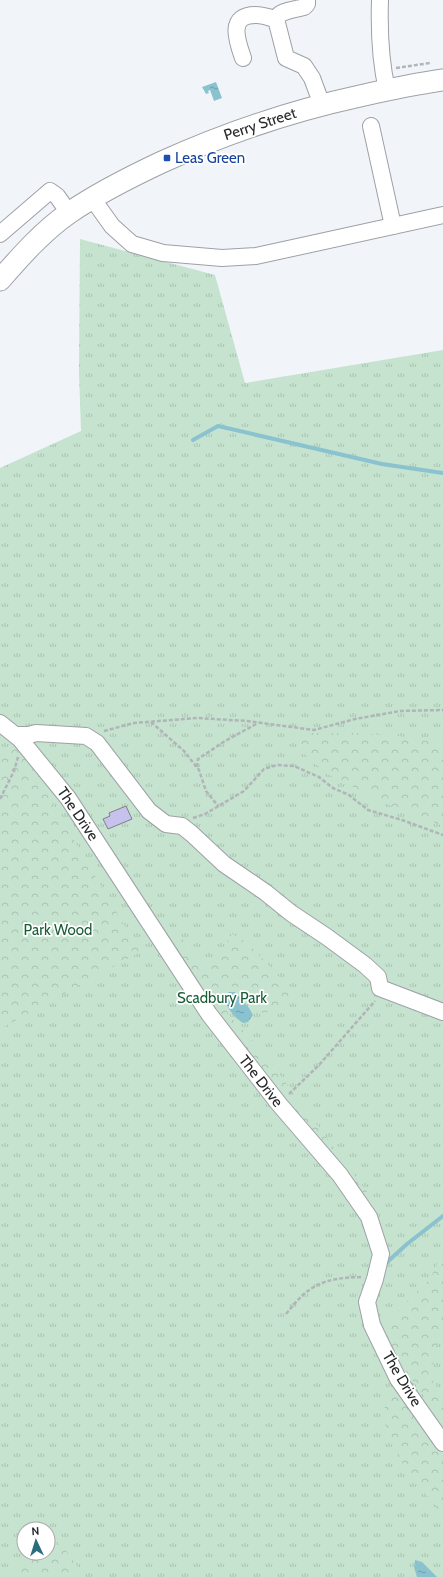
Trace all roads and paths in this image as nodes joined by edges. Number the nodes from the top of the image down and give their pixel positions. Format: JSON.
{"nodes":[{"id":1,"x":307,"y":0,"type":"edge"},
{"id":2,"x":380,"y":0,"type":"edge"},
{"id":3,"x":276,"y":19,"type":"junction"},
{"id":4,"x":243,"y":58,"type":"dead end"},
{"id":5,"x":382,"y":70,"type":"junction"},
{"id":6,"x":439,"y":72,"type":"edge"},
{"id":7,"x":387,"y":90,"type":"junction"},
{"id":8,"x":322,"y":105,"type":"junction"},
{"id":9,"x":371,"y":126,"type":"dead end"},
{"id":10,"x":92,"y":198,"type":"junction"},
{"id":11,"x":69,"y":213,"type":"junction"},
{"id":12,"x":443,"y":215,"type":"edge"},
{"id":13,"x":393,"y":226,"type":"junction"},
{"id":14,"x":0,"y":234,"type":"edge"},
{"id":15,"x":0,"y":280,"type":"edge"},
{"id":16,"x":443,"y":710,"type":"edge"},
{"id":17,"x":0,"y":722,"type":"edge"},
{"id":18,"x":151,"y":722,"type":"junction"},
{"id":19,"x":259,"y":723,"type":"junction"},
{"id":20,"x":86,"y":736,"type":"junction"},
{"id":21,"x":19,"y":737,"type":"junction"},
{"id":22,"x":197,"y":768,"type":"junction"},
{"id":23,"x":0,"y":799,"type":"edge"},
{"id":24,"x":218,"y":806,"type":"junction"},
{"id":25,"x":192,"y":818,"type":"dead end"},
{"id":26,"x":443,"y":835,"type":"edge"},
{"id":27,"x":384,"y":990,"type":"junction"},
{"id":28,"x":443,"y":1012,"type":"edge"},
{"id":29,"x":279,"y":1104,"type":"junction"},
{"id":30,"x":376,"y":1276,"type":"junction"},
{"id":31,"x":286,"y":1314,"type":"dead end"},
{"id":32,"x":443,"y":1443,"type":"edge"}],
"edges":[{"from":1,"to":3,"type":"street"},
{"from":2,"to":5,"type":"street"},
{"from":3,"to":4,"type":"street"},
{"from":3,"to":8,"type":"street"},
{"from":5,"to":6,"type":"path"},
{"from":5,"to":7,"type":"street"},
{"from":6,"to":7,"type":"main road","name":"Perry Street"},
{"from":7,"to":8,"type":"main road","name":"Perry Street"},
{"from":8,"to":10,"type":"main road","name":"Perry Street"},
{"from":9,"to":13,"type":"street"},
{"from":10,"to":11,"type":"main road","name":"Perry Street"},
{"from":10,"to":13,"type":"street"},
{"from":11,"to":14,"type":"street"},
{"from":11,"to":15,"type":"main road","name":"Perry Street"},
{"from":12,"to":13,"type":"street"},
{"from":16,"to":19,"type":"path"},
{"from":17,"to":21,"type":"street","name":"The Drive"},
{"from":18,"to":19,"type":"path"},
{"from":18,"to":20,"type":"path"},
{"from":18,"to":22,"type":"path"},
{"from":19,"to":22,"type":"path"},
{"from":20,"to":21,"type":"street"},
{"from":20,"to":27,"type":"street"},
{"from":21,"to":23,"type":"path"},
{"from":21,"to":29,"type":"street","name":"The Drive"},
{"from":22,"to":24,"type":"path"},
{"from":24,"to":25,"type":"path"},
{"from":24,"to":26,"type":"path"},
{"from":27,"to":28,"type":"street"},
{"from":27,"to":29,"type":"path"},
{"from":29,"to":30,"type":"street","name":"The Drive"},
{"from":30,"to":31,"type":"path"},
{"from":30,"to":32,"type":"street","name":"The Drive"}]}
